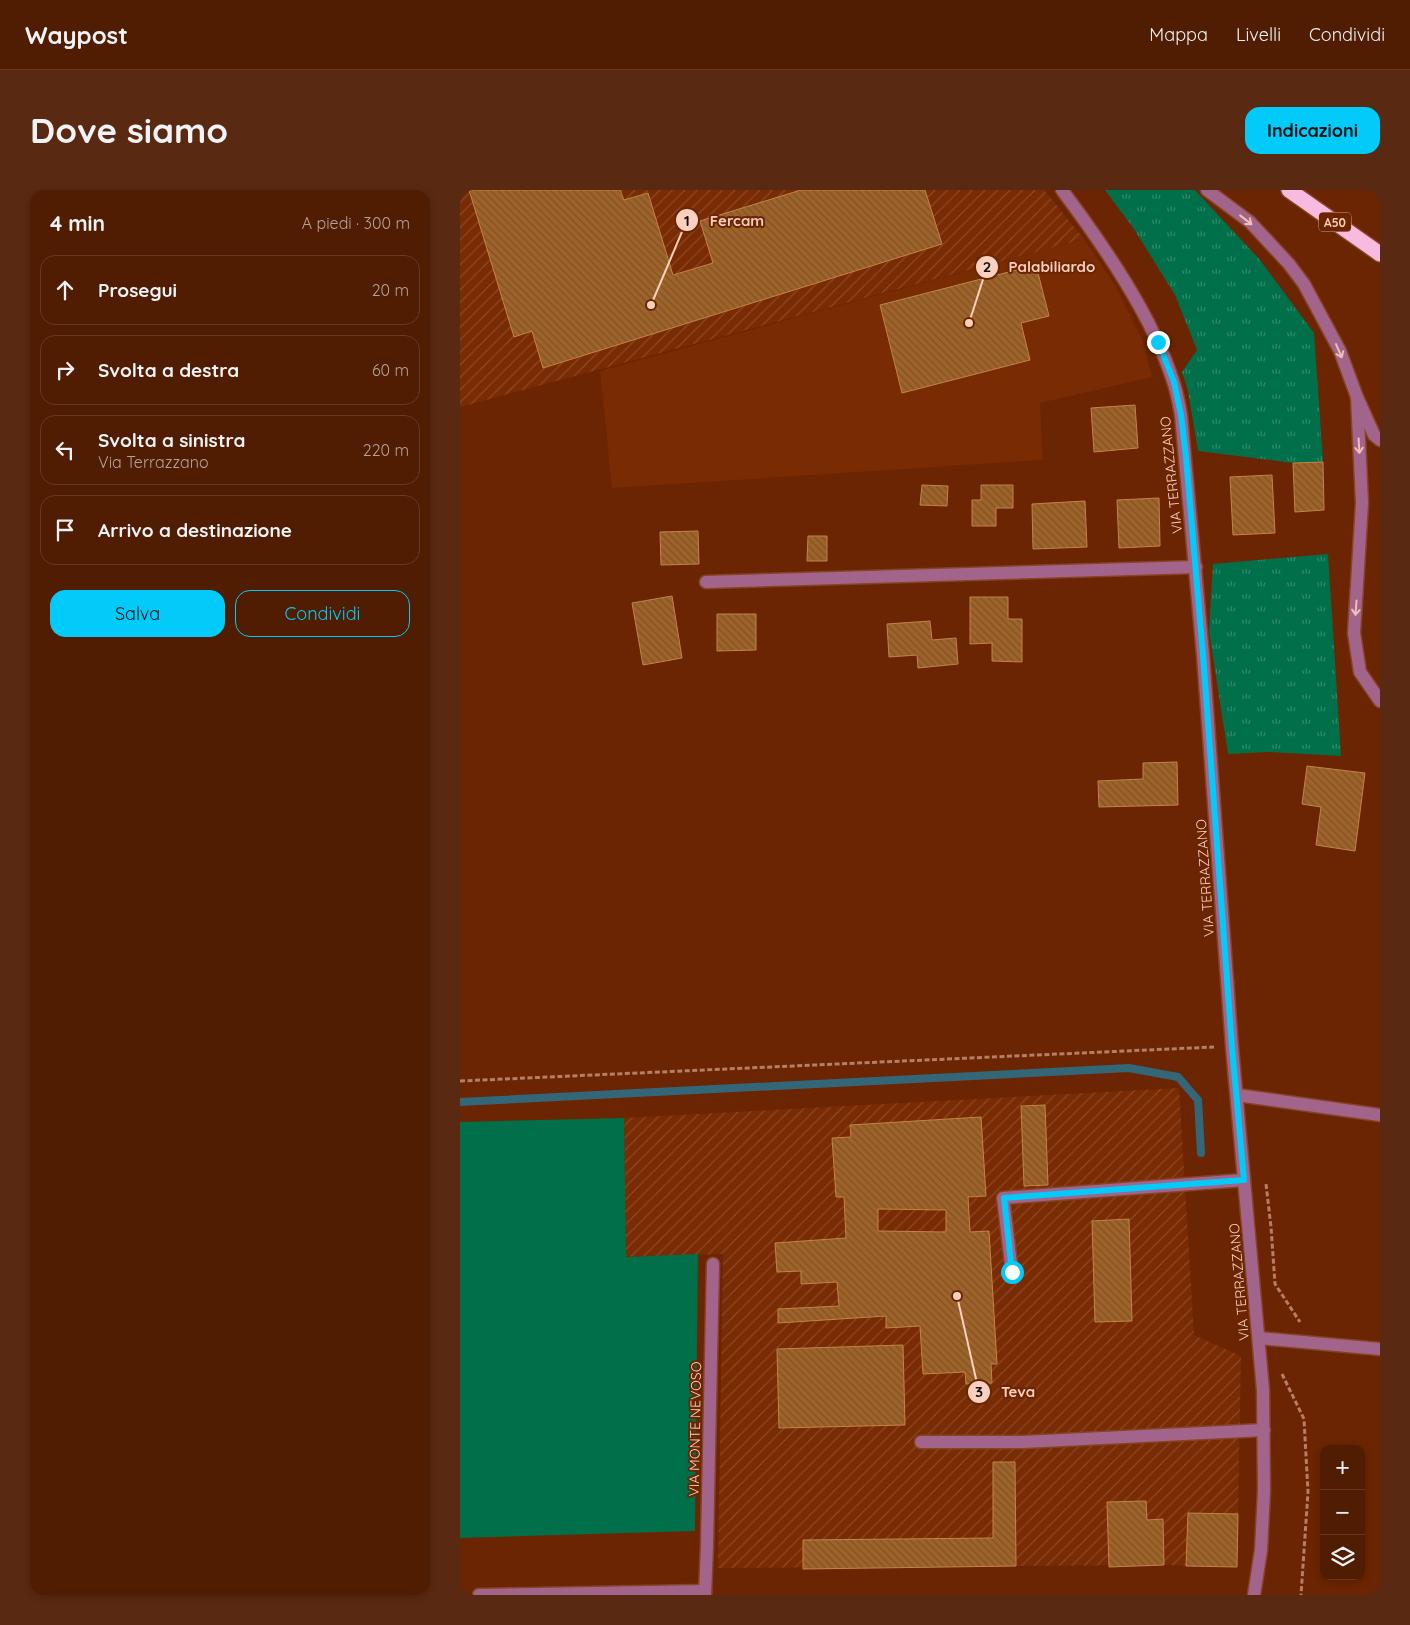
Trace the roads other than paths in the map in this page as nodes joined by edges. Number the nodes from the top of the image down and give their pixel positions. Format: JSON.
{"nodes":[{"id":1,"x":1062,"y":190,"type":"edge"},
{"id":2,"x":1207,"y":190,"type":"edge"},
{"id":3,"x":1289,"y":190,"type":"edge"},
{"id":4,"x":1380,"y":254,"type":"edge"},
{"id":5,"x":1357,"y":397,"type":"junction"},
{"id":6,"x":1380,"y":440,"type":"edge"},
{"id":7,"x":1196,"y":567,"type":"junction"},
{"id":8,"x":706,"y":582,"type":"dead end"},
{"id":9,"x":1380,"y":701,"type":"edge"},
{"id":10,"x":1237,"y":1095,"type":"junction"},
{"id":11,"x":1380,"y":1115,"type":"edge"},
{"id":12,"x":1244,"y":1180,"type":"junction"},
{"id":13,"x":713,"y":1264,"type":"dead end"},
{"id":14,"x":1012,"y":1272,"type":"dead end"},
{"id":15,"x":1259,"y":1338,"type":"junction"},
{"id":16,"x":1380,"y":1350,"type":"edge"},
{"id":17,"x":1264,"y":1430,"type":"junction"},
{"id":18,"x":921,"y":1442,"type":"dead end"},
{"id":19,"x":705,"y":1593,"type":"edge"},
{"id":20,"x":479,"y":1595,"type":"edge"},
{"id":21,"x":1254,"y":1595,"type":"edge"}],
"edges":[{"from":1,"to":7,"type":"street","name":"VIA TERRAZZANO"},
{"from":2,"to":5,"type":"street","one_way":true},
{"from":3,"to":4,"type":"highway","number":"A50"},
{"from":5,"to":6,"type":"street"},
{"from":5,"to":9,"type":"street","one_way":true},
{"from":7,"to":8,"type":"street"},
{"from":7,"to":10,"type":"street","name":"VIA TERRAZZANO"},
{"from":10,"to":11,"type":"street"},
{"from":10,"to":12,"type":"street","name":"VIA TERRAZZANO"},
{"from":12,"to":14,"type":"street"},
{"from":12,"to":15,"type":"street","name":"VIA TERRAZZANO"},
{"from":13,"to":19,"type":"street","name":"VIA MONTE NEVOSO"},
{"from":15,"to":16,"type":"street"},
{"from":15,"to":17,"type":"street","name":"VIA TERRAZZANO"},
{"from":17,"to":18,"type":"street"},
{"from":17,"to":21,"type":"street","name":"VIA TERRAZZANO"},
{"from":19,"to":20,"type":"street"}]}
